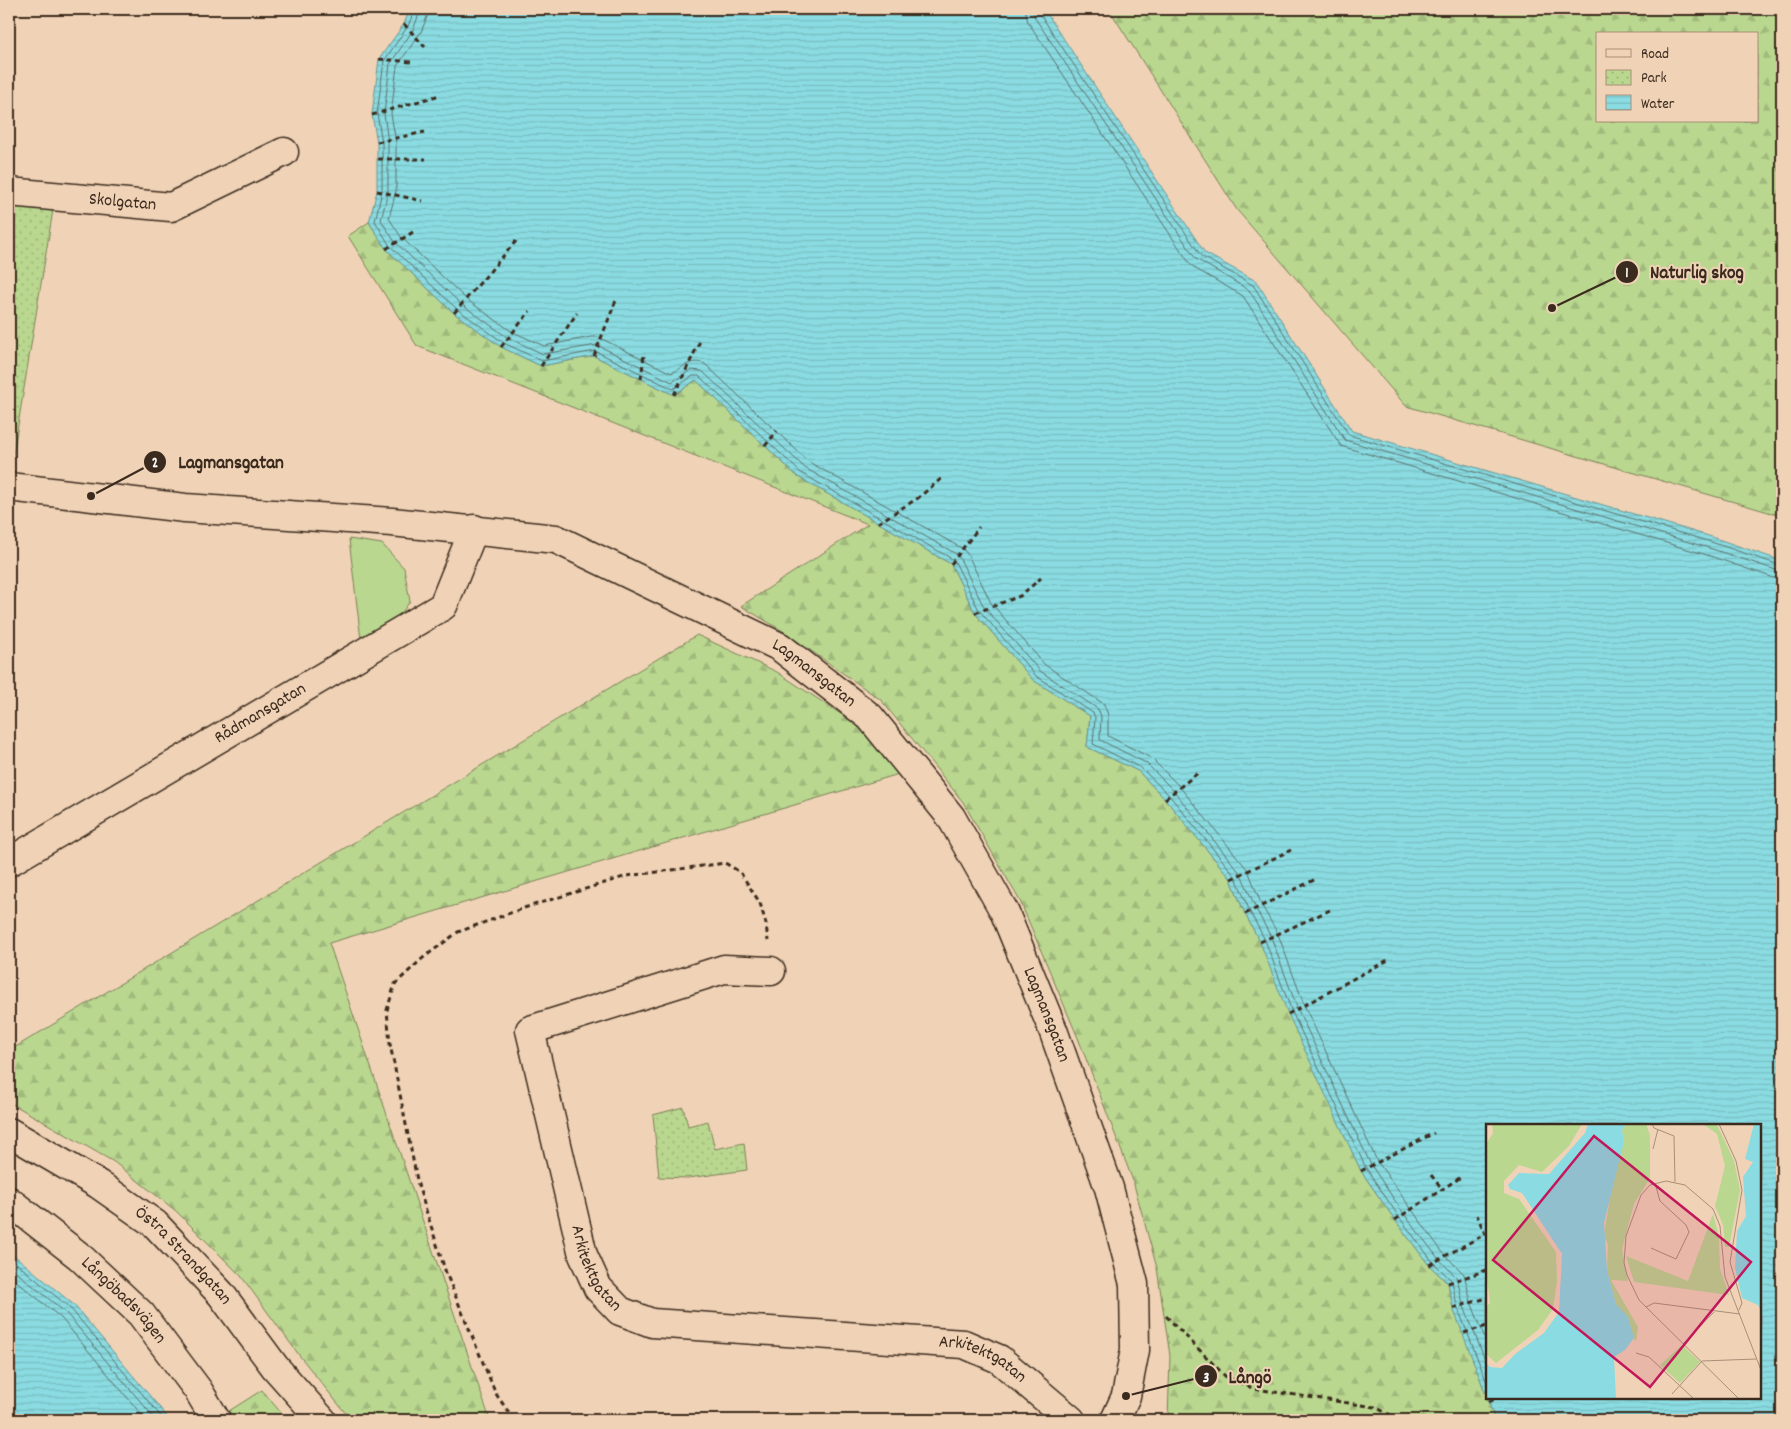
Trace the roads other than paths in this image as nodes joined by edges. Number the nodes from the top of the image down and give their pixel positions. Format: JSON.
{"nodes":[{"id":1,"x":284,"y":152,"type":"dead end"},
{"id":2,"x":9,"y":192,"type":"edge"},
{"id":3,"x":9,"y":486,"type":"edge"},
{"id":4,"x":474,"y":529,"type":"junction"},
{"id":5,"x":9,"y":862,"type":"edge"},
{"id":6,"x":771,"y":971,"type":"dead end"},
{"id":7,"x":9,"y":1132,"type":"edge"},
{"id":8,"x":9,"y":1201,"type":"edge"},
{"id":9,"x":216,"y":1420,"type":"edge"},
{"id":10,"x":322,"y":1420,"type":"edge"},
{"id":11,"x":1071,"y":1420,"type":"edge"},
{"id":12,"x":1115,"y":1420,"type":"edge"}],
"edges":[{"from":1,"to":2,"type":"street","name":"Skolgatan"},
{"from":3,"to":4,"type":"street","name":"Lagmansgatan"},
{"from":4,"to":5,"type":"street","name":"Rådmansgatan"},
{"from":4,"to":12,"type":"street","name":"Lagmansgatan"},
{"from":6,"to":11,"type":"street","name":"Arkitektgatan"},
{"from":7,"to":10,"type":"street","name":"Östra Strandgatan"},
{"from":8,"to":9,"type":"street","name":"Långöbadsvägen"}]}
